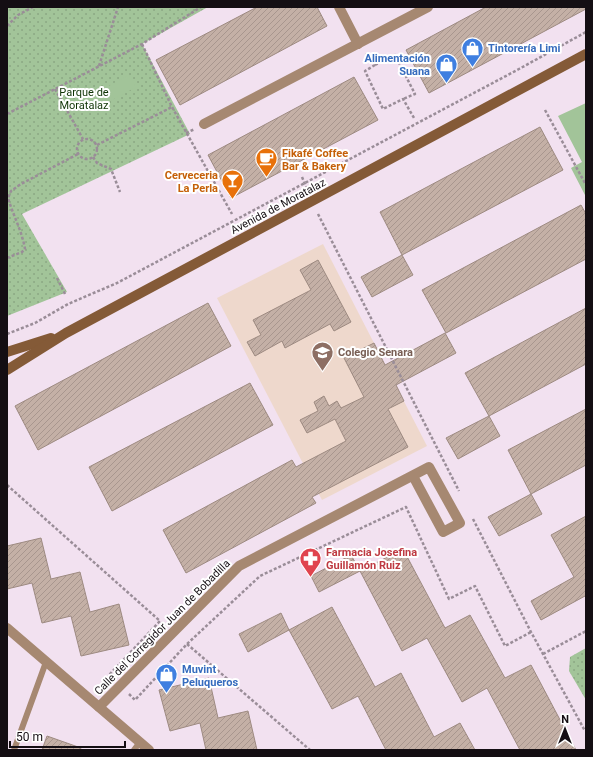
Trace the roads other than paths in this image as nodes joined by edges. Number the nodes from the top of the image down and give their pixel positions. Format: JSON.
{"nodes":[{"id":1,"x":339,"y":7,"type":"edge"},
{"id":2,"x":428,"y":7,"type":"edge"},
{"id":3,"x":358,"y":44,"type":"junction"},
{"id":4,"x":586,"y":54,"type":"edge"},
{"id":5,"x":204,"y":124,"type":"dead end"},
{"id":6,"x":66,"y":333,"type":"junction"},
{"id":7,"x":7,"y":352,"type":"edge"},
{"id":8,"x":7,"y":370,"type":"edge"},
{"id":9,"x":413,"y":476,"type":"junction"},
{"id":10,"x":7,"y":628,"type":"edge"},
{"id":11,"x":46,"y":662,"type":"junction"},
{"id":12,"x":99,"y":707,"type":"junction"},
{"id":13,"x":137,"y":746,"type":"edge"},
{"id":14,"x":14,"y":750,"type":"edge"},
{"id":15,"x":149,"y":750,"type":"edge"}],
"edges":[{"from":1,"to":3,"type":"street"},
{"from":2,"to":3,"type":"street"},
{"from":3,"to":5,"type":"street"},
{"from":4,"to":6,"type":"main road","name":"Avenida de Moratalaz"},
{"from":6,"to":7,"type":"main road","name":"Avenida de Moratalaz"},
{"from":6,"to":8,"type":"main road","name":"Avenida de Moratalaz"},
{"from":9,"to":9,"type":"street","name":"Calle del Corregidor Juan de Bobadilla"},
{"from":9,"to":12,"type":"street","name":"Calle del Corregidor Juan de Bobadilla"},
{"from":10,"to":11,"type":"street"},
{"from":11,"to":12,"type":"street"},
{"from":11,"to":14,"type":"lane"},
{"from":12,"to":13,"type":"street"},
{"from":13,"to":15,"type":"street"}]}
